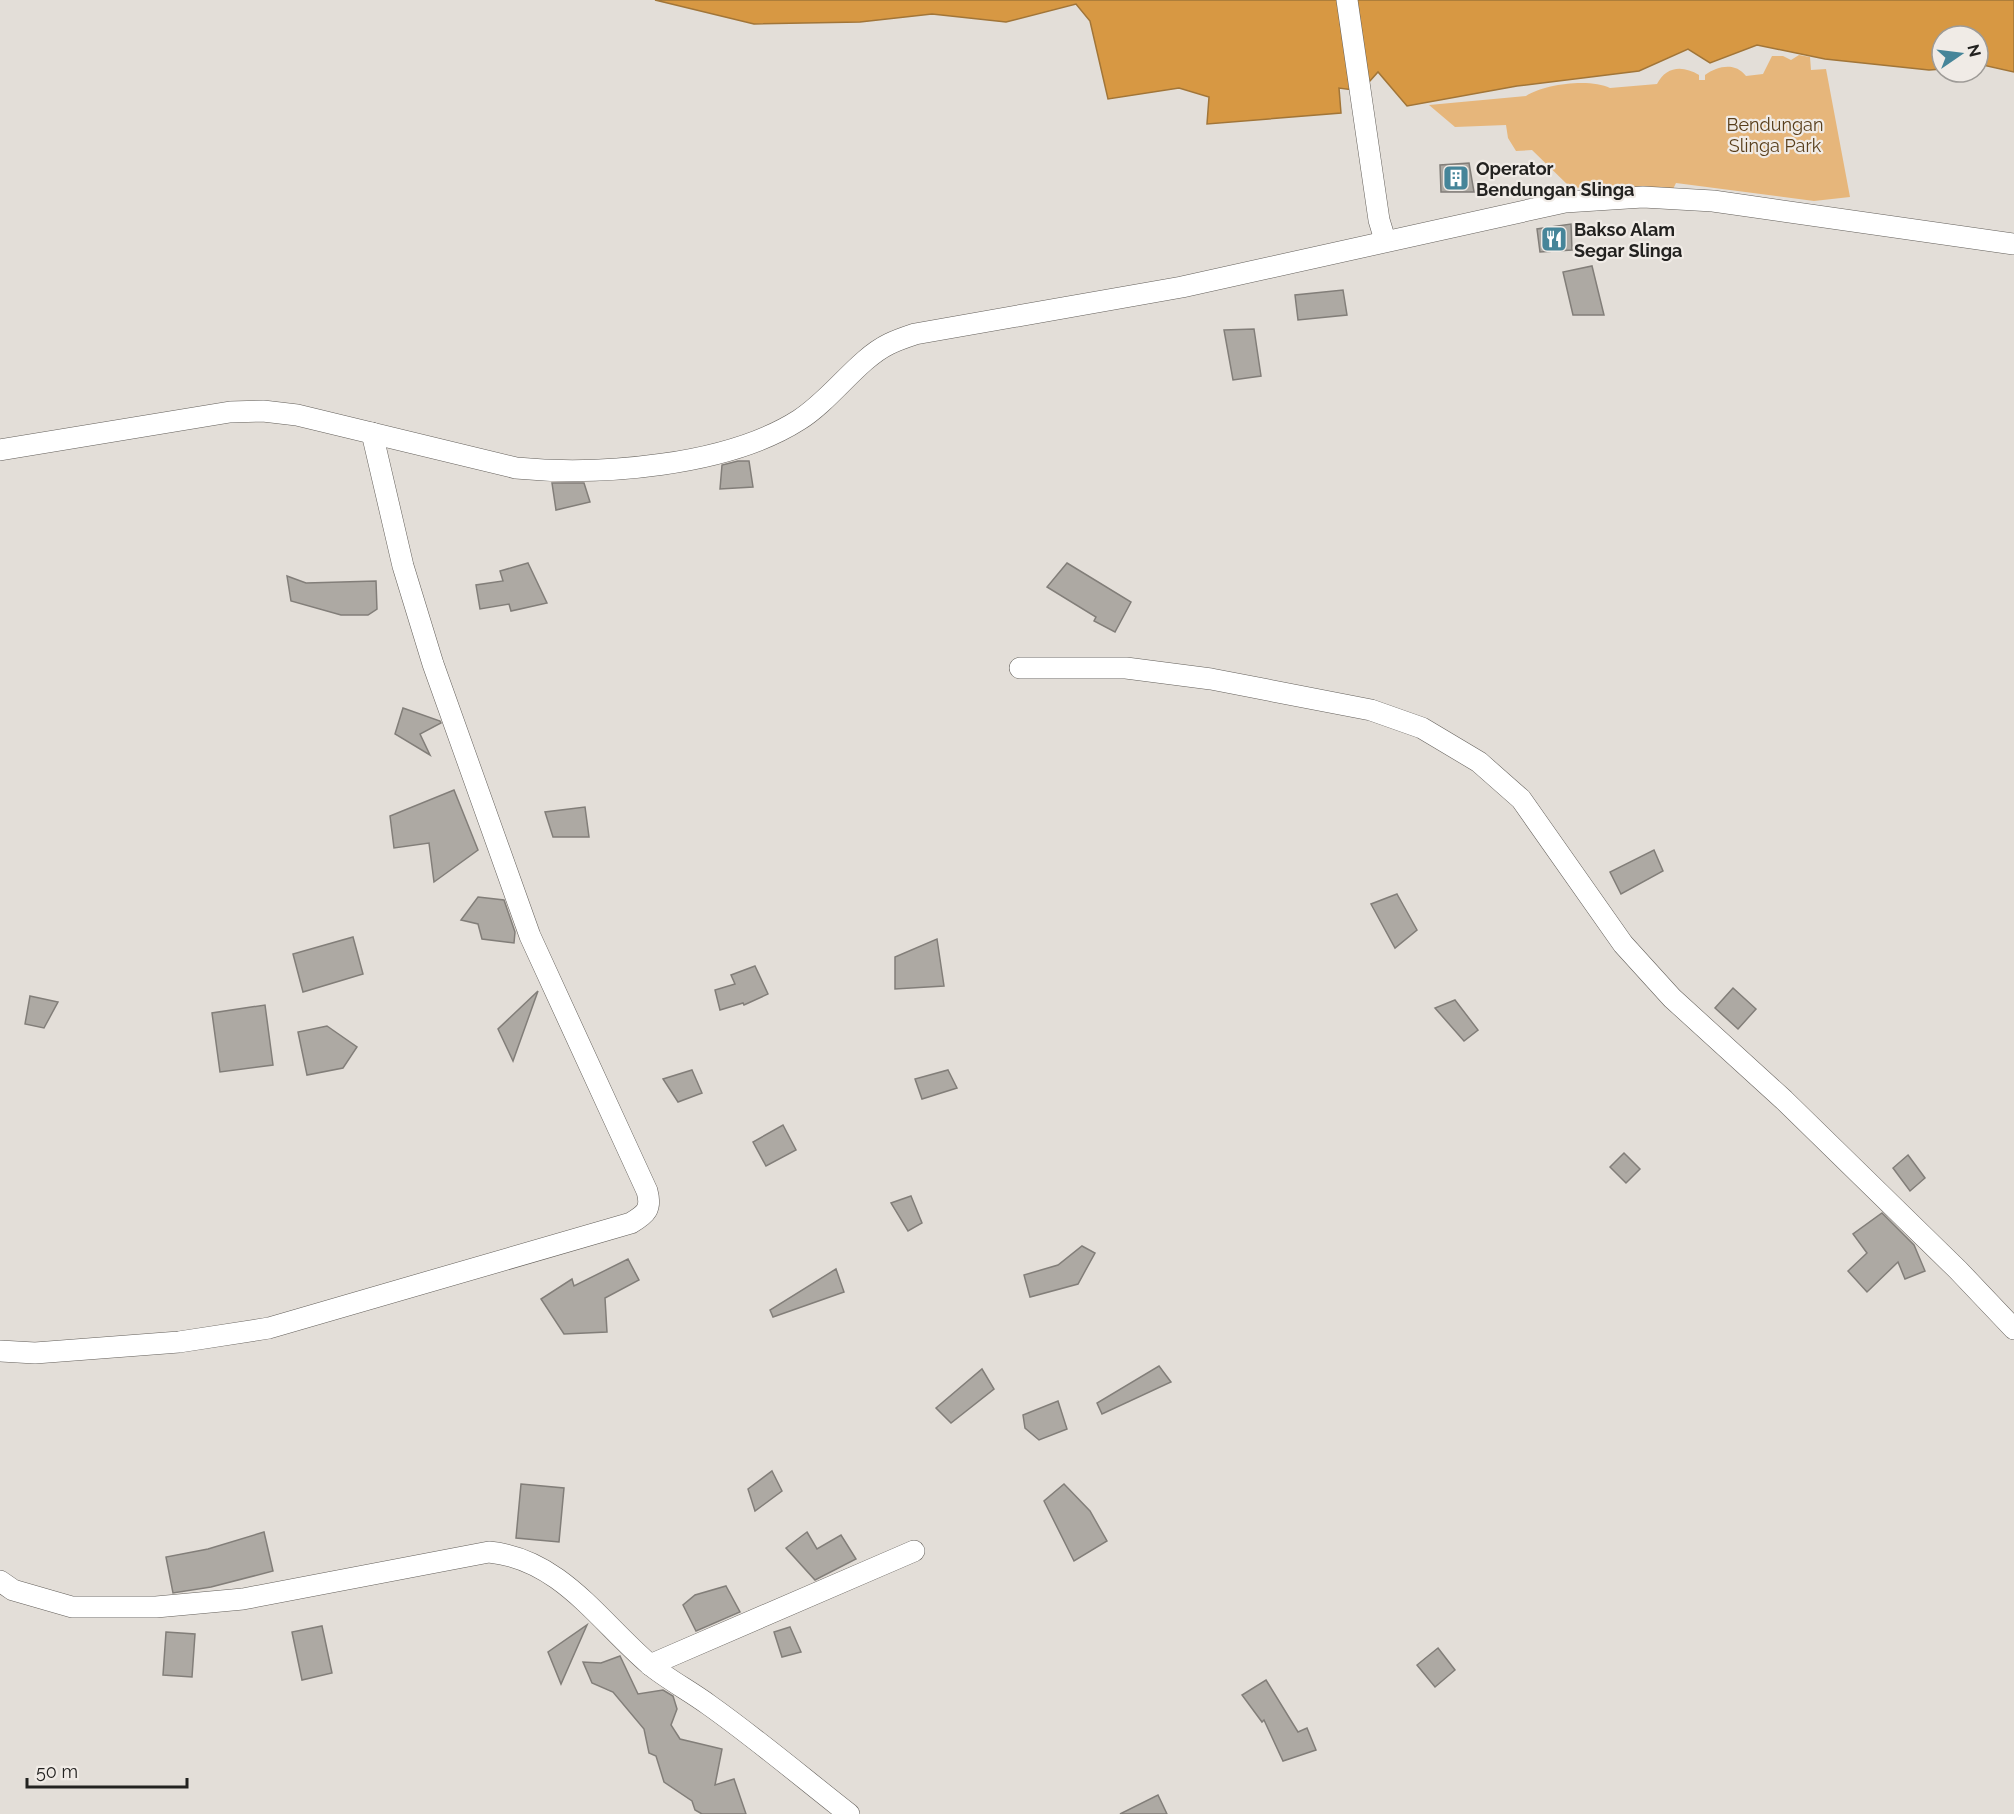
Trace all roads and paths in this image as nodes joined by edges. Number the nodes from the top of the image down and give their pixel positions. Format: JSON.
{"nodes":[{"id":1,"x":1347,"y":0,"type":"edge"},
{"id":2,"x":1382,"y":230,"type":"junction"},
{"id":3,"x":2014,"y":244,"type":"edge"},
{"id":4,"x":372,"y":433,"type":"junction"},
{"id":5,"x":0,"y":450,"type":"edge"},
{"id":6,"x":1020,"y":668,"type":"dead end"},
{"id":7,"x":2014,"y":1329,"type":"edge"},
{"id":8,"x":0,"y":1351,"type":"edge"},
{"id":9,"x":914,"y":1551,"type":"dead end"},
{"id":10,"x":0,"y":1581,"type":"edge"},
{"id":11,"x":650,"y":1665,"type":"junction"},
{"id":12,"x":849,"y":1814,"type":"edge"}],
"edges":[{"from":1,"to":2,"type":"street"},
{"from":2,"to":3,"type":"street"},
{"from":2,"to":4,"type":"street"},
{"from":4,"to":5,"type":"street"},
{"from":4,"to":8,"type":"street"},
{"from":6,"to":7,"type":"street"},
{"from":9,"to":11,"type":"street"},
{"from":10,"to":11,"type":"street"},
{"from":11,"to":12,"type":"street"}]}
